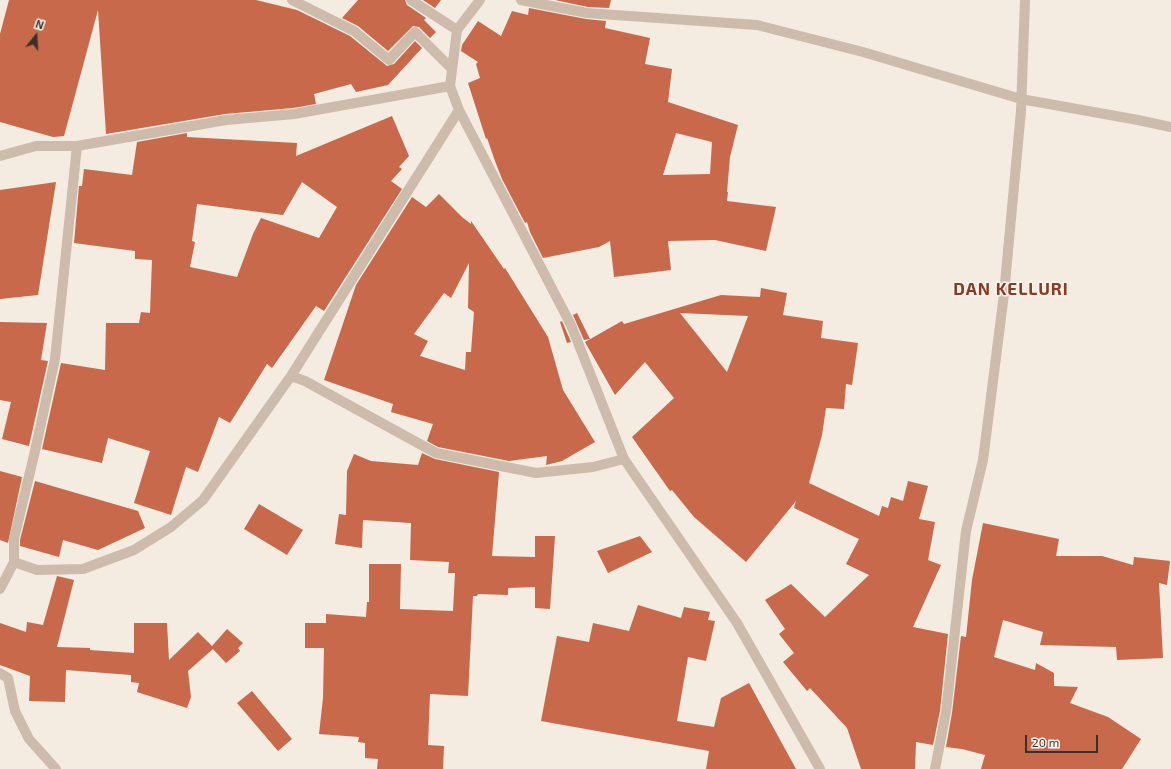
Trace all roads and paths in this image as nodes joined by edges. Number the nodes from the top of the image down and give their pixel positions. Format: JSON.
{"nodes":[{"id":1,"x":292,"y":0,"type":"edge"},
{"id":2,"x":411,"y":0,"type":"edge"},
{"id":3,"x":480,"y":0,"type":"edge"},
{"id":4,"x":521,"y":0,"type":"edge"},
{"id":5,"x":1025,"y":0,"type":"edge"},
{"id":6,"x":457,"y":30,"type":"junction"},
{"id":7,"x":452,"y":69,"type":"junction"},
{"id":8,"x":450,"y":86,"type":"junction"},
{"id":9,"x":1021,"y":99,"type":"junction"},
{"id":10,"x":459,"y":110,"type":"junction"},
{"id":11,"x":1171,"y":127,"type":"edge"},
{"id":12,"x":77,"y":146,"type":"junction"},
{"id":13,"x":0,"y":156,"type":"edge"},
{"id":14,"x":291,"y":376,"type":"junction"},
{"id":15,"x":624,"y":459,"type":"junction"},
{"id":16,"x":14,"y":562,"type":"junction"},
{"id":17,"x":0,"y":588,"type":"edge"},
{"id":18,"x":0,"y":673,"type":"edge"},
{"id":19,"x":56,"y":769,"type":"edge"},
{"id":20,"x":820,"y":769,"type":"edge"},
{"id":21,"x":935,"y":769,"type":"edge"}],
"edges":[{"from":1,"to":7,"type":"street"},
{"from":2,"to":6,"type":"street"},
{"from":3,"to":6,"type":"street"},
{"from":4,"to":9,"type":"street"},
{"from":5,"to":9,"type":"street"},
{"from":6,"to":7,"type":"street"},
{"from":7,"to":8,"type":"street"},
{"from":8,"to":10,"type":"street"},
{"from":8,"to":12,"type":"street"},
{"from":9,"to":11,"type":"street"},
{"from":9,"to":21,"type":"street"},
{"from":10,"to":14,"type":"street"},
{"from":10,"to":15,"type":"street"},
{"from":12,"to":13,"type":"street"},
{"from":12,"to":16,"type":"street"},
{"from":14,"to":15,"type":"street"},
{"from":14,"to":16,"type":"street"},
{"from":15,"to":20,"type":"street"},
{"from":16,"to":17,"type":"street"},
{"from":18,"to":19,"type":"street"}]}
